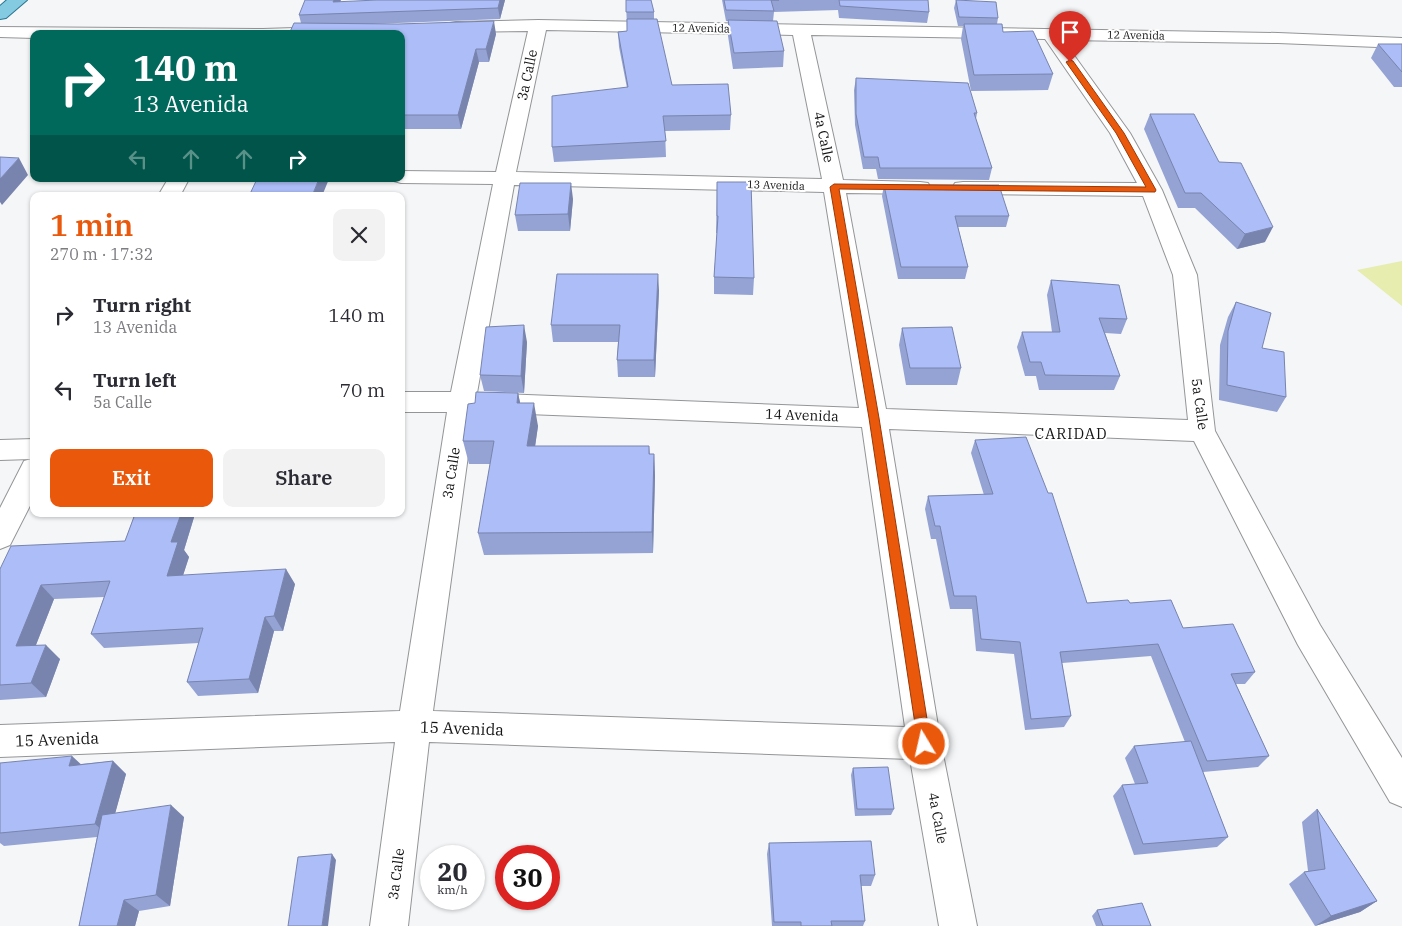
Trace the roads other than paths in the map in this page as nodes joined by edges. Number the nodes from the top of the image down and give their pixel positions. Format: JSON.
{"nodes":[{"id":1,"x":538,"y":25,"type":"junction"},
{"id":2,"x":440,"y":28,"type":"edge"},
{"id":3,"x":801,"y":29,"type":"junction"},
{"id":4,"x":0,"y":32,"type":"edge"},
{"id":5,"x":30,"y":32,"type":"edge"},
{"id":6,"x":1050,"y":34,"type":"junction"},
{"id":7,"x":1402,"y":43,"type":"edge"},
{"id":8,"x":405,"y":178,"type":"edge"},
{"id":9,"x":504,"y":178,"type":"junction"},
{"id":10,"x":834,"y":187,"type":"junction"},
{"id":11,"x":1152,"y":190,"type":"junction"},
{"id":12,"x":405,"y":402,"type":"edge"},
{"id":13,"x":462,"y":402,"type":"junction"},
{"id":14,"x":874,"y":418,"type":"junction"},
{"id":15,"x":1202,"y":431,"type":"junction"},
{"id":16,"x":30,"y":449,"type":"edge"},
{"id":17,"x":0,"y":450,"type":"edge"},
{"id":18,"x":30,"y":477,"type":"edge"},
{"id":19,"x":0,"y":537,"type":"edge"},
{"id":20,"x":413,"y":726,"type":"junction"},
{"id":21,"x":0,"y":742,"type":"edge"},
{"id":22,"x":924,"y":744,"type":"junction"},
{"id":23,"x":1402,"y":790,"type":"edge"},
{"id":24,"x":390,"y":926,"type":"edge"},
{"id":25,"x":958,"y":926,"type":"edge"}],
"edges":[{"from":1,"to":2,"type":"street","name":"12 Avenida"},
{"from":1,"to":3,"type":"street","name":"12 Avenida"},
{"from":1,"to":9,"type":"street","name":"3a Calle"},
{"from":3,"to":6,"type":"street","name":"12 Avenida"},
{"from":3,"to":10,"type":"street","name":"4a Calle"},
{"from":4,"to":5,"type":"street"},
{"from":6,"to":7,"type":"street","name":"12 Avenida"},
{"from":6,"to":11,"type":"street","name":"5a Calle"},
{"from":8,"to":9,"type":"street","name":"13 Avenida"},
{"from":9,"to":10,"type":"street","name":"13 Avenida"},
{"from":9,"to":13,"type":"street","name":"3a Calle"},
{"from":10,"to":11,"type":"street","name":"13 Avenida"},
{"from":10,"to":14,"type":"street","name":"4a Calle"},
{"from":11,"to":15,"type":"street","name":"5a Calle"},
{"from":12,"to":13,"type":"street","name":"14 Avenida"},
{"from":13,"to":14,"type":"street","name":"14 Avenida"},
{"from":13,"to":20,"type":"street","name":"3a Calle"},
{"from":14,"to":15,"type":"street","name":"14 Avenida"},
{"from":14,"to":22,"type":"street","name":"4a Calle"},
{"from":15,"to":23,"type":"street","name":"5a Calle"},
{"from":16,"to":17,"type":"street"},
{"from":18,"to":19,"type":"street"},
{"from":20,"to":21,"type":"street","name":"15 Avenida"},
{"from":20,"to":22,"type":"street","name":"15 Avenida"},
{"from":20,"to":24,"type":"street","name":"3a Calle"},
{"from":22,"to":25,"type":"street","name":"4a Calle"}]}
